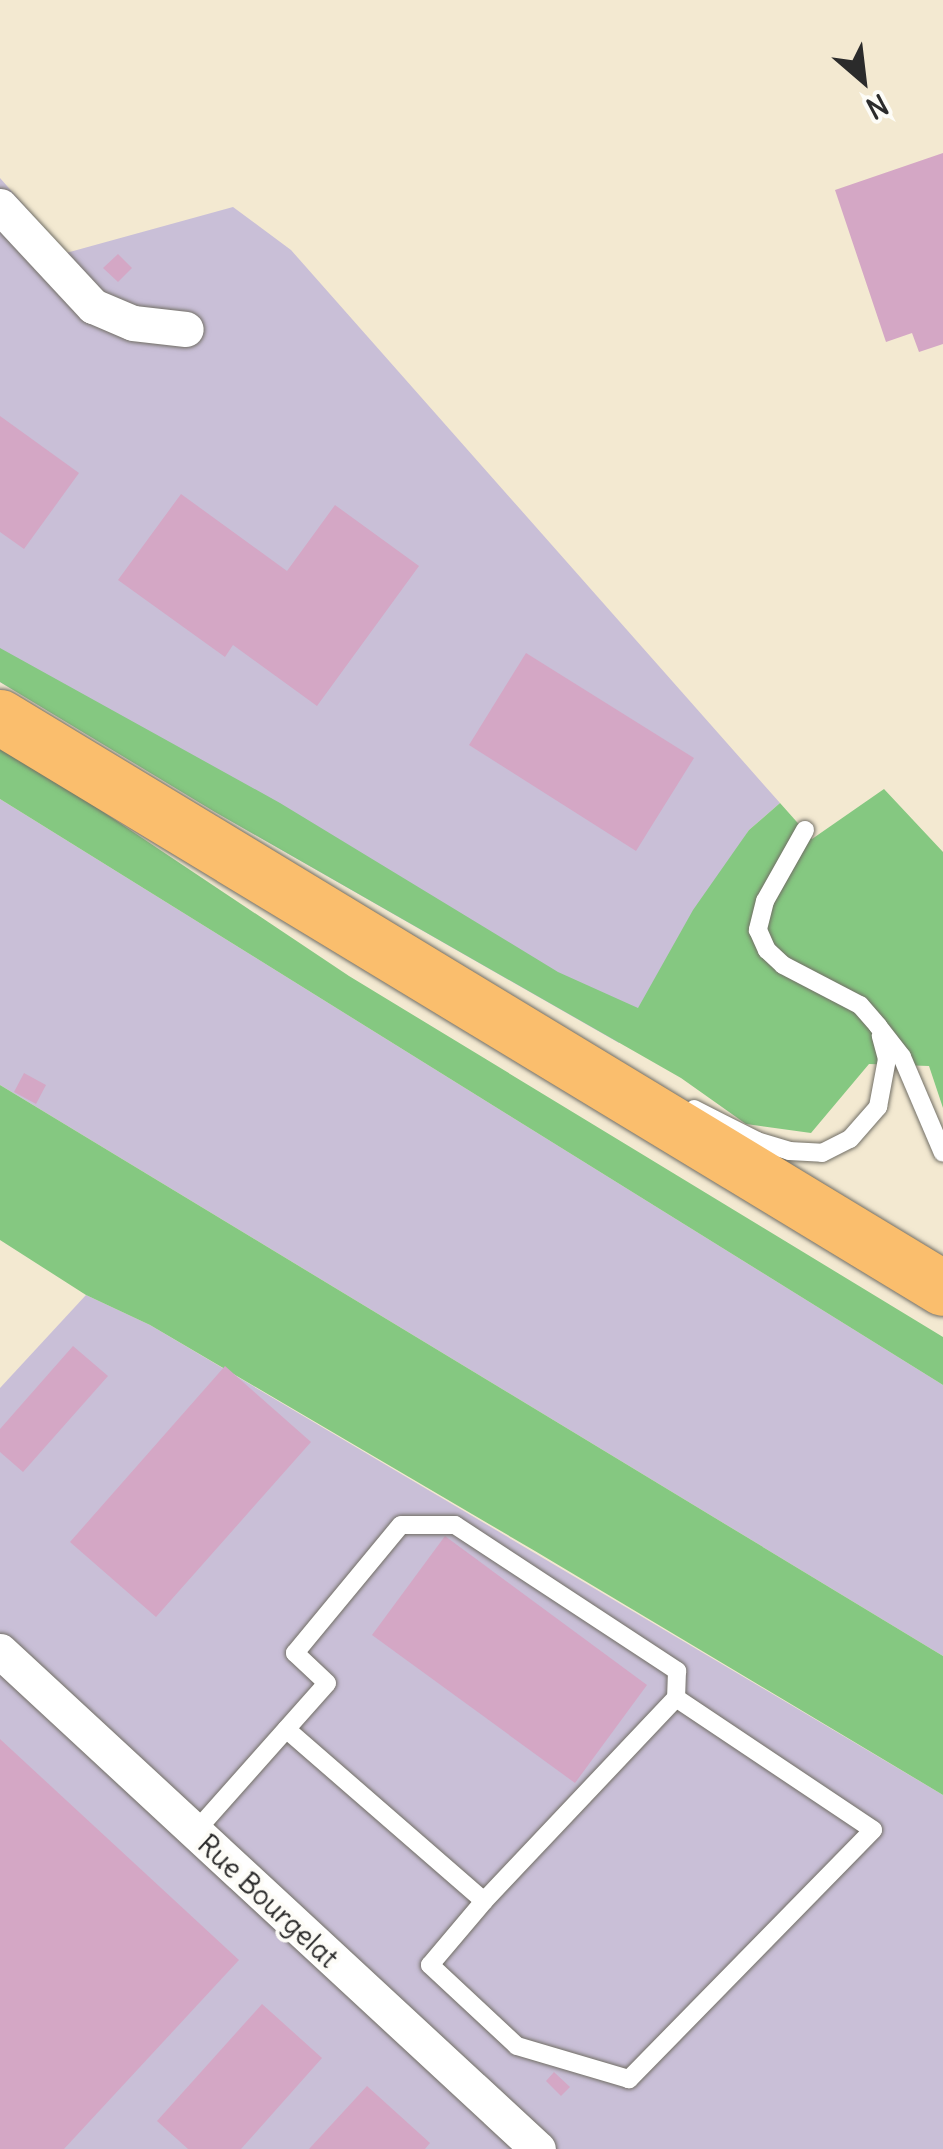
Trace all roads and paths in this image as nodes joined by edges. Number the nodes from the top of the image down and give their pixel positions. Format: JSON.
{"nodes":[{"id":1,"x":0,"y":206,"type":"edge"},
{"id":2,"x":186,"y":329,"type":"dead end"},
{"id":3,"x":0,"y":717,"type":"edge"},
{"id":4,"x":806,"y":830,"type":"dead end"},
{"id":5,"x":878,"y":1026,"type":"junction"},
{"id":6,"x":648,"y":1109,"type":"junction"},
{"id":7,"x":943,"y":1154,"type":"edge"},
{"id":8,"x":943,"y":1288,"type":"edge"},
{"id":9,"x":0,"y":1651,"type":"edge"},
{"id":10,"x":676,"y":1698,"type":"junction"},
{"id":11,"x":286,"y":1729,"type":"junction"},
{"id":12,"x":194,"y":1832,"type":"junction"},
{"id":13,"x":484,"y":1902,"type":"junction"},
{"id":14,"x":538,"y":2149,"type":"edge"}],
"edges":[{"from":1,"to":2,"type":"street"},
{"from":3,"to":6,"type":"main road"},
{"from":4,"to":5,"type":"lane"},
{"from":5,"to":6,"type":"lane"},
{"from":5,"to":7,"type":"lane"},
{"from":6,"to":8,"type":"main road"},
{"from":9,"to":12,"type":"street","name":"Rue Bourgelat"},
{"from":10,"to":11,"type":"lane"},
{"from":10,"to":13,"type":"lane"},
{"from":10,"to":13,"type":"lane"},
{"from":11,"to":12,"type":"lane"},
{"from":11,"to":13,"type":"lane"},
{"from":12,"to":14,"type":"street","name":"Rue Bourgelat"}]}
